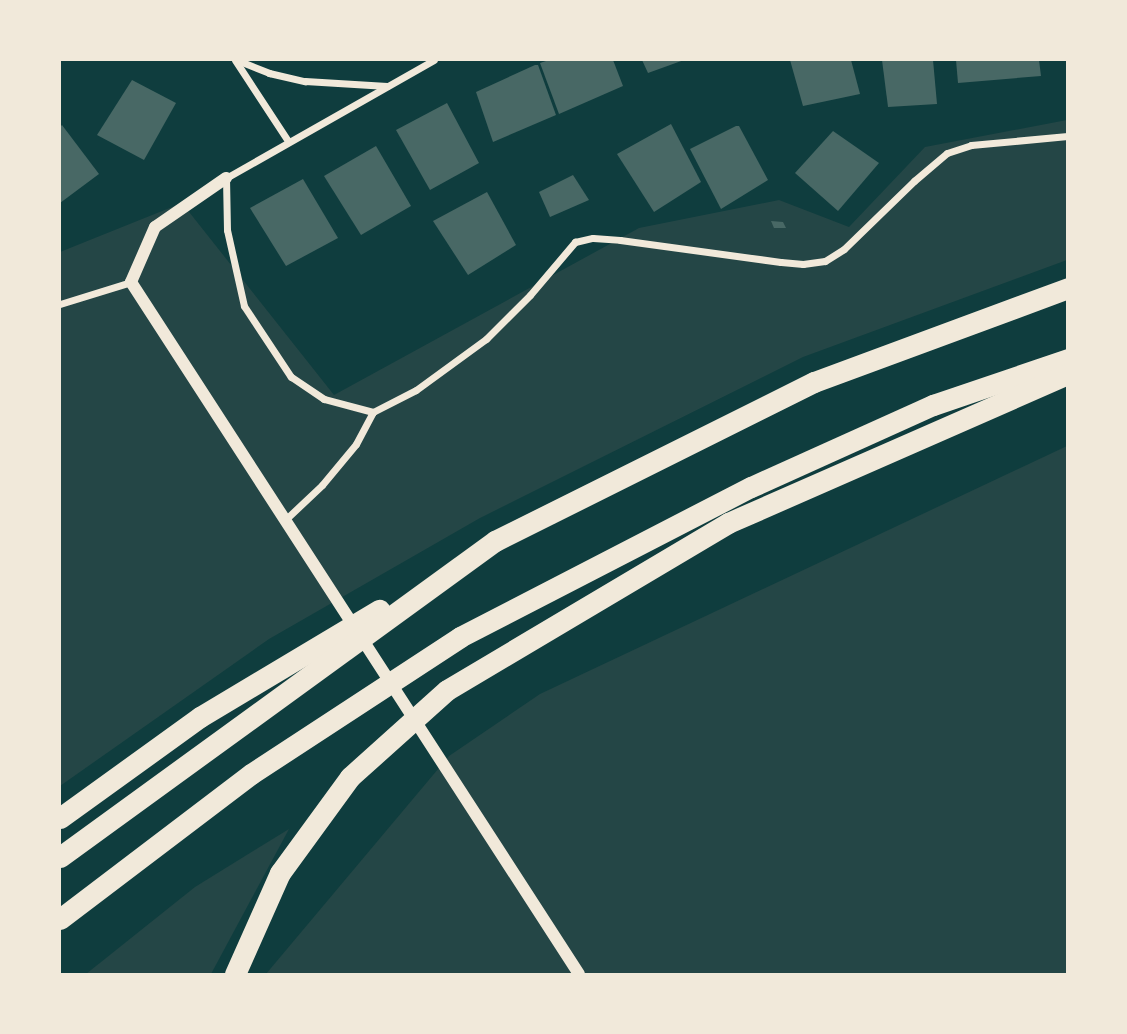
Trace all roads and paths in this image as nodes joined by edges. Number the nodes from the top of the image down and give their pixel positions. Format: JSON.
{"nodes":[{"id":1,"x":236,"y":60,"type":"edge"},
{"id":2,"x":435,"y":60,"type":"edge"},
{"id":3,"x":387,"y":86,"type":"junction"},
{"id":4,"x":1068,"y":136,"type":"edge"},
{"id":5,"x":288,"y":141,"type":"junction"},
{"id":6,"x":226,"y":178,"type":"junction"},
{"id":7,"x":131,"y":282,"type":"junction"},
{"id":8,"x":1068,"y":288,"type":"edge"},
{"id":9,"x":60,"y":304,"type":"edge"},
{"id":10,"x":1068,"y":359,"type":"edge"},
{"id":11,"x":1068,"y":374,"type":"edge"},
{"id":12,"x":373,"y":412,"type":"junction"},
{"id":13,"x":285,"y":520,"type":"junction"},
{"id":14,"x":495,"y":541,"type":"junction"},
{"id":15,"x":60,"y":818,"type":"edge"},
{"id":16,"x":60,"y":857,"type":"edge"},
{"id":17,"x":60,"y":919,"type":"edge"},
{"id":18,"x":236,"y":975,"type":"edge"},
{"id":19,"x":579,"y":975,"type":"edge"}],
"edges":[{"from":1,"to":3,"type":"street"},
{"from":1,"to":5,"type":"street"},
{"from":2,"to":3,"type":"street"},
{"from":3,"to":5,"type":"street"},
{"from":4,"to":12,"type":"street"},
{"from":5,"to":6,"type":"street"},
{"from":6,"to":7,"type":"street"},
{"from":6,"to":12,"type":"street"},
{"from":7,"to":9,"type":"street"},
{"from":7,"to":13,"type":"street"},
{"from":8,"to":14,"type":"highway"},
{"from":10,"to":17,"type":"highway"},
{"from":11,"to":18,"type":"highway"},
{"from":12,"to":13,"type":"street"},
{"from":13,"to":19,"type":"street"},
{"from":14,"to":15,"type":"highway"},
{"from":14,"to":16,"type":"highway"}]}
